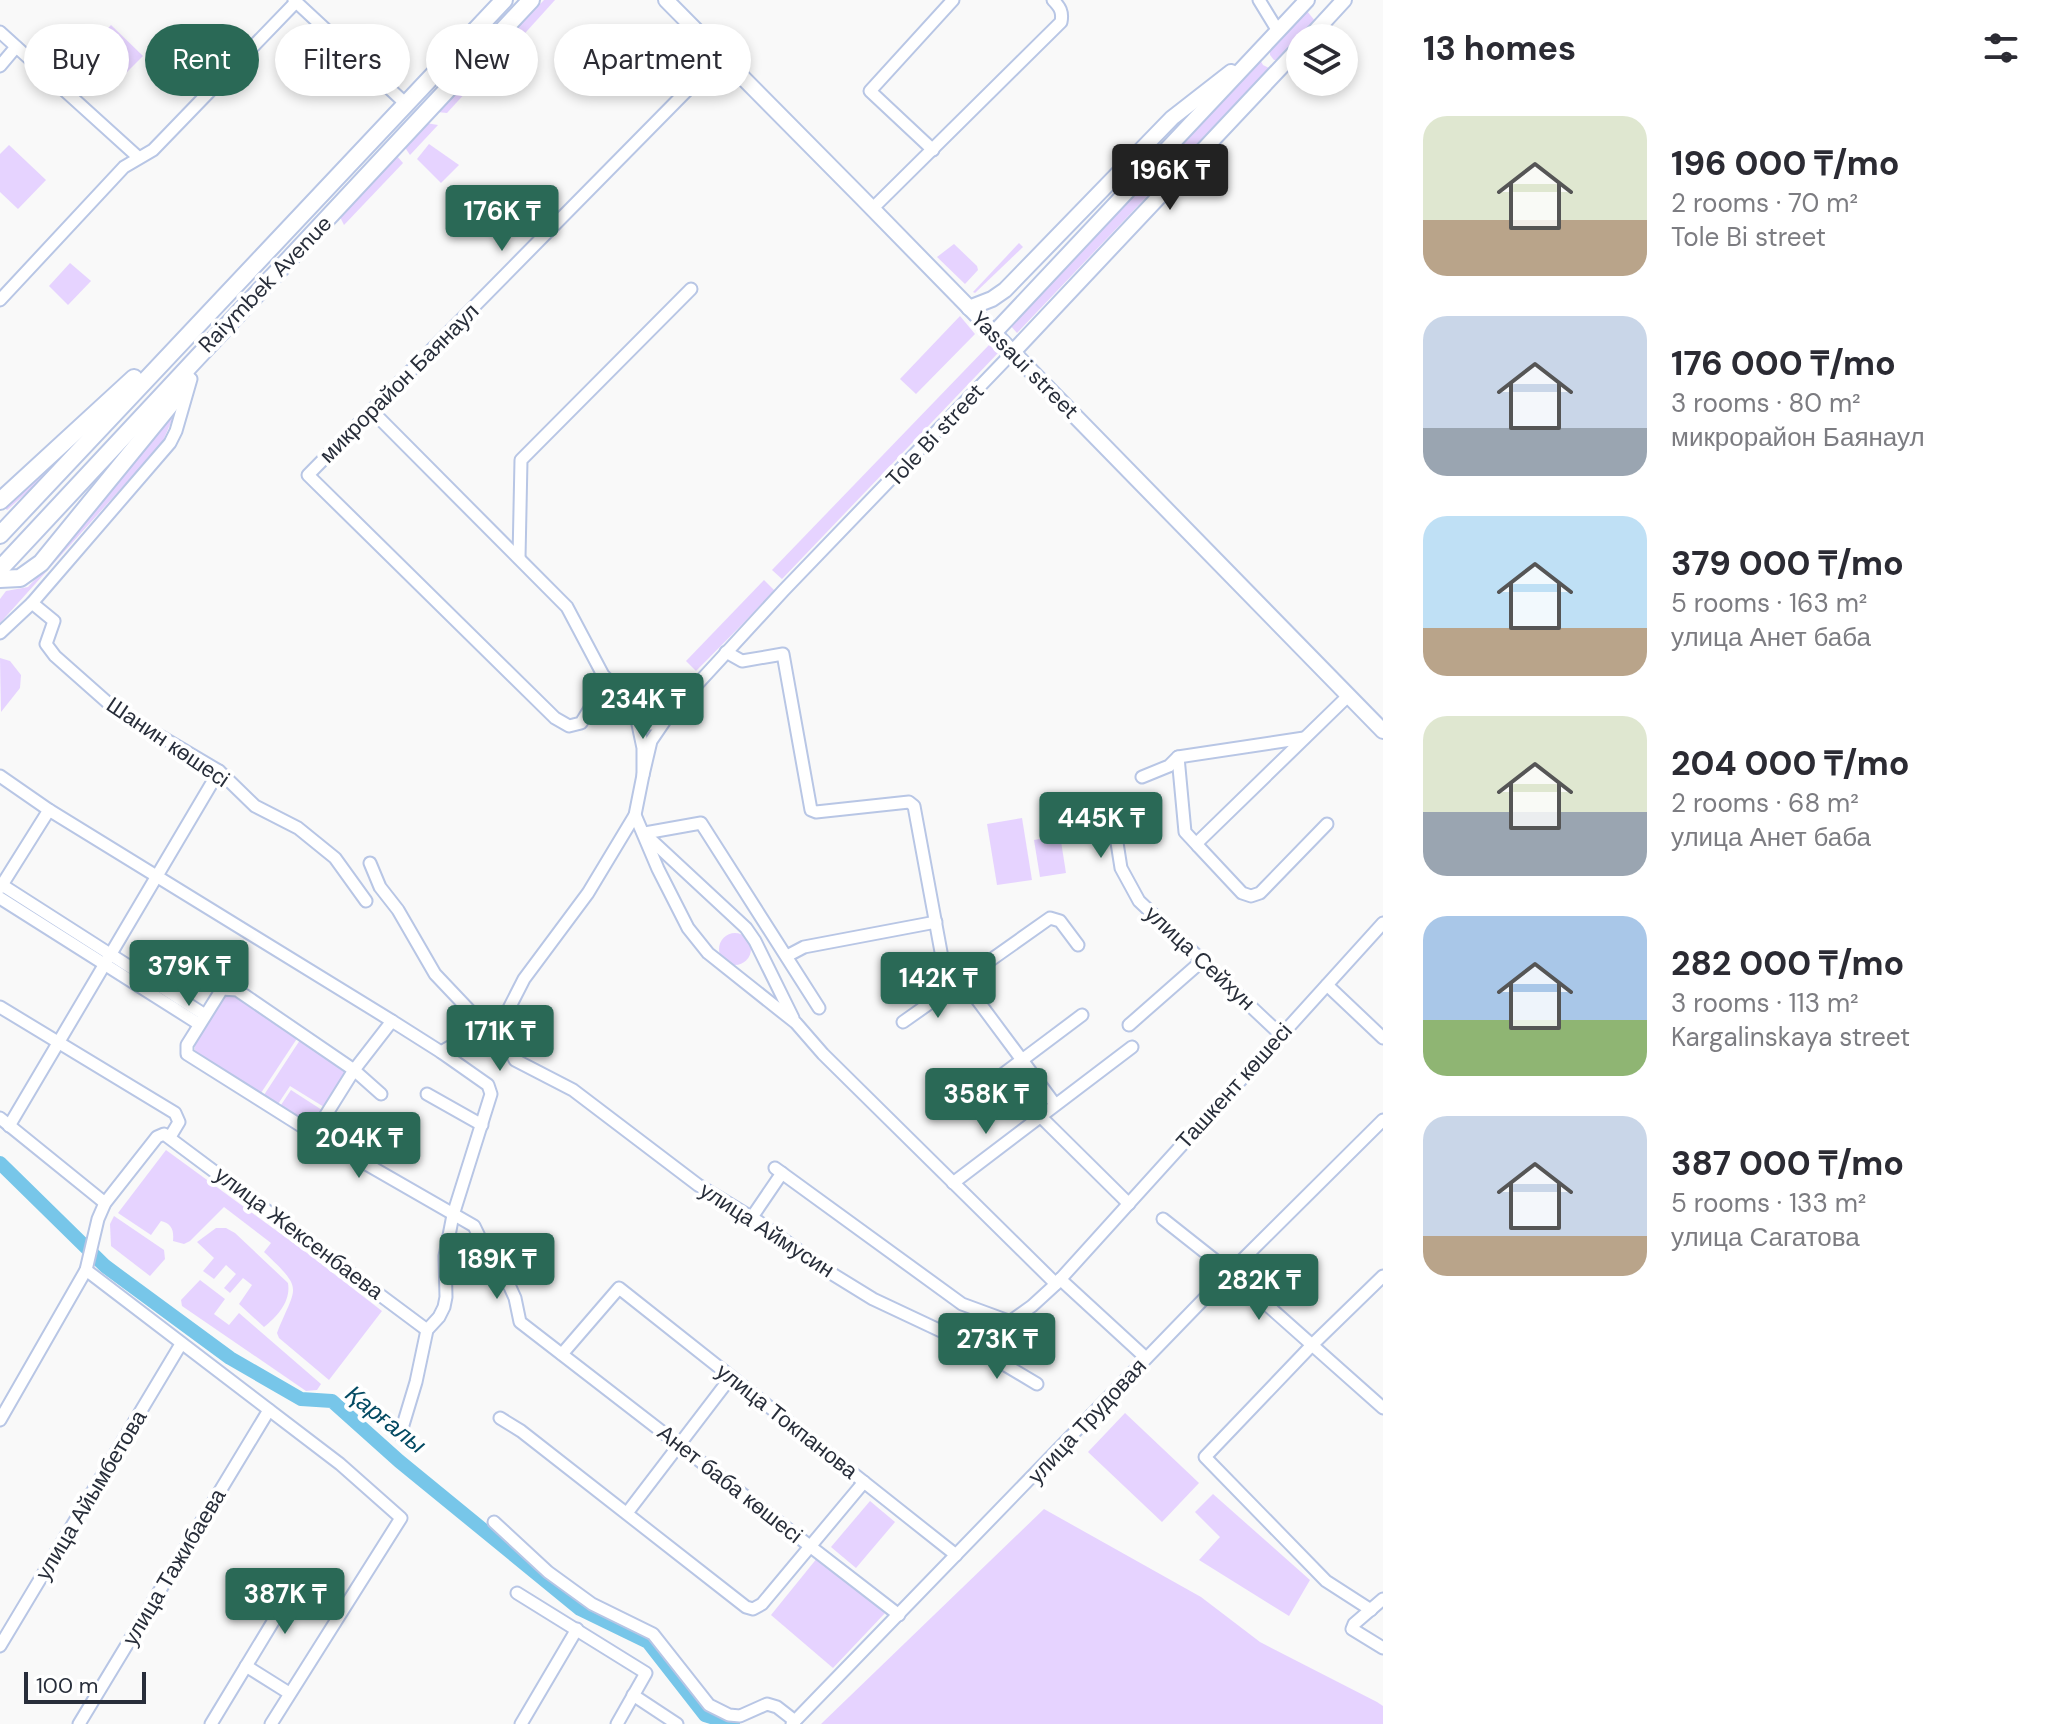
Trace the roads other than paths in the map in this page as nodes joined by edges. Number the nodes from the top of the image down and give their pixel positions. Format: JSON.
{"nodes":[{"id":1,"x":504,"y":0,"type":"edge"},
{"id":2,"x":531,"y":0,"type":"edge"},
{"id":3,"x":666,"y":0,"type":"edge"},
{"id":4,"x":953,"y":0,"type":"edge"},
{"id":5,"x":1053,"y":0,"type":"edge"},
{"id":6,"x":1259,"y":0,"type":"edge"},
{"id":7,"x":1344,"y":0,"type":"edge"},
{"id":8,"x":295,"y":1,"type":"edge"},
{"id":9,"x":1303,"y":4,"type":"edge"},
{"id":10,"x":1323,"y":22,"type":"joint"},
{"id":11,"x":690,"y":24,"type":"edge"},
{"id":12,"x":1278,"y":31,"type":"junction"},
{"id":13,"x":0,"y":32,"type":"edge"},
{"id":14,"x":16,"y":47,"type":"junction"},
{"id":15,"x":1263,"y":47,"type":"junction"},
{"id":16,"x":1286,"y":63,"type":"edge"},
{"id":17,"x":0,"y":66,"type":"edge"},
{"id":18,"x":1282,"y":67,"type":"junction"},
{"id":19,"x":751,"y":86,"type":"edge"},
{"id":20,"x":682,"y":96,"type":"edge"},
{"id":21,"x":405,"y":103,"type":"junction"},
{"id":22,"x":933,"y":150,"type":"junction"},
{"id":23,"x":138,"y":157,"type":"junction"},
{"id":24,"x":873,"y":208,"type":"junction"},
{"id":25,"x":691,"y":289,"type":"dead end"},
{"id":26,"x":0,"y":300,"type":"edge"},
{"id":27,"x":969,"y":308,"type":"junction"},
{"id":28,"x":194,"y":329,"type":"junction"},
{"id":29,"x":994,"y":333,"type":"junction"},
{"id":30,"x":208,"y":344,"type":"junction"},
{"id":31,"x":1013,"y":352,"type":"junction"},
{"id":32,"x":196,"y":363,"type":"junction"},
{"id":33,"x":372,"y":411,"type":"junction"},
{"id":34,"x":0,"y":501,"type":"edge"},
{"id":35,"x":0,"y":535,"type":"edge"},
{"id":36,"x":519,"y":558,"type":"junction"},
{"id":37,"x":0,"y":569,"type":"edge"},
{"id":38,"x":0,"y":579,"type":"edge"},
{"id":39,"x":32,"y":603,"type":"junction"},
{"id":40,"x":0,"y":633,"type":"edge"},
{"id":41,"x":726,"y":652,"type":"junction"},
{"id":42,"x":607,"y":681,"type":"junction"},
{"id":43,"x":1348,"y":696,"type":"junction"},
{"id":44,"x":637,"y":709,"type":"junction"},
{"id":45,"x":668,"y":716,"type":"junction"},
{"id":46,"x":1383,"y":731,"type":"edge"},
{"id":47,"x":1305,"y":738,"type":"junction"},
{"id":48,"x":1178,"y":757,"type":"junction"},
{"id":49,"x":219,"y":771,"type":"junction"},
{"id":50,"x":643,"y":775,"type":"junction"},
{"id":51,"x":0,"y":776,"type":"edge"},
{"id":52,"x":1142,"y":777,"type":"dead end"},
{"id":53,"x":49,"y":810,"type":"junction"},
{"id":54,"x":635,"y":815,"type":"junction"},
{"id":55,"x":1327,"y":824,"type":"dead end"},
{"id":56,"x":1115,"y":830,"type":"dead end"},
{"id":57,"x":645,"y":833,"type":"junction"},
{"id":58,"x":1198,"y":846,"type":"junction"},
{"id":59,"x":370,"y":863,"type":"dead end"},
{"id":60,"x":158,"y":876,"type":"junction"},
{"id":61,"x":1,"y":890,"type":"edge"},
{"id":62,"x":366,"y":901,"type":"dead end"},
{"id":63,"x":936,"y":922,"type":"junction"},
{"id":64,"x":1383,"y":923,"type":"edge"},
{"id":65,"x":1078,"y":945,"type":"dead end"},
{"id":66,"x":787,"y":956,"type":"junction"},
{"id":67,"x":108,"y":960,"type":"junction"},
{"id":68,"x":1203,"y":960,"type":"junction"},
{"id":69,"x":964,"y":982,"type":"junction"},
{"id":70,"x":1327,"y":985,"type":"junction"},
{"id":71,"x":952,"y":989,"type":"junction"},
{"id":72,"x":0,"y":1007,"type":"edge"},
{"id":73,"x":819,"y":1008,"type":"dead end"},
{"id":74,"x":1082,"y":1015,"type":"dead end"},
{"id":75,"x":202,"y":1020,"type":"junction"},
{"id":76,"x":903,"y":1022,"type":"dead end"},
{"id":77,"x":796,"y":1023,"type":"junction"},
{"id":78,"x":390,"y":1024,"type":"junction"},
{"id":79,"x":1129,"y":1025,"type":"dead end"},
{"id":80,"x":494,"y":1030,"type":"junction"},
{"id":81,"x":1280,"y":1034,"type":"junction"},
{"id":82,"x":1383,"y":1038,"type":"edge"},
{"id":83,"x":59,"y":1044,"type":"junction"},
{"id":84,"x":1132,"y":1047,"type":"dead end"},
{"id":85,"x":441,"y":1052,"type":"junction"},
{"id":86,"x":1022,"y":1059,"type":"junction"},
{"id":87,"x":354,"y":1070,"type":"junction"},
{"id":88,"x":381,"y":1094,"type":"dead end"},
{"id":89,"x":427,"y":1094,"type":"dead end"},
{"id":90,"x":970,"y":1099,"type":"dead end"},
{"id":91,"x":1054,"y":1103,"type":"junction"},
{"id":92,"x":1040,"y":1116,"type":"junction"},
{"id":93,"x":1383,"y":1120,"type":"edge"},
{"id":94,"x":4,"y":1122,"type":"edge"},
{"id":95,"x":482,"y":1125,"type":"junction"},
{"id":96,"x":315,"y":1131,"type":"junction"},
{"id":97,"x":170,"y":1137,"type":"junction"},
{"id":98,"x":953,"y":1183,"type":"junction"},
{"id":99,"x":105,"y":1203,"type":"junction"},
{"id":100,"x":1129,"y":1204,"type":"junction"},
{"id":101,"x":453,"y":1215,"type":"junction"},
{"id":102,"x":752,"y":1217,"type":"junction"},
{"id":103,"x":1163,"y":1219,"type":"dead end"},
{"id":104,"x":87,"y":1265,"type":"junction"},
{"id":105,"x":1230,"y":1272,"type":"junction"},
{"id":106,"x":1383,"y":1276,"type":"edge"},
{"id":107,"x":1058,"y":1282,"type":"junction"},
{"id":108,"x":1011,"y":1322,"type":"junction"},
{"id":109,"x":427,"y":1330,"type":"junction"},
{"id":110,"x":181,"y":1344,"type":"junction"},
{"id":111,"x":1312,"y":1345,"type":"junction"},
{"id":112,"x":975,"y":1347,"type":"junction"},
{"id":113,"x":562,"y":1354,"type":"junction"},
{"id":114,"x":1146,"y":1358,"type":"junction"},
{"id":115,"x":731,"y":1377,"type":"junction"},
{"id":116,"x":1037,"y":1384,"type":"dead end"},
{"id":117,"x":1383,"y":1408,"type":"edge"},
{"id":118,"x":269,"y":1410,"type":"junction"},
{"id":119,"x":500,"y":1418,"type":"dead end"},
{"id":120,"x":0,"y":1420,"type":"edge"},
{"id":121,"x":400,"y":1435,"type":"dead end"},
{"id":122,"x":680,"y":1446,"type":"junction"},
{"id":123,"x":864,"y":1482,"type":"junction"},
{"id":124,"x":627,"y":1513,"type":"junction"},
{"id":125,"x":494,"y":1522,"type":"dead end"},
{"id":126,"x":811,"y":1547,"type":"junction"},
{"id":127,"x":956,"y":1555,"type":"junction"},
{"id":128,"x":294,"y":1587,"type":"dead end"},
{"id":129,"x":517,"y":1593,"type":"dead end"},
{"id":130,"x":1383,"y":1599,"type":"edge"},
{"id":131,"x":1371,"y":1610,"type":"junction"},
{"id":132,"x":899,"y":1615,"type":"junction"},
{"id":133,"x":577,"y":1629,"type":"junction"},
{"id":134,"x":0,"y":1646,"type":"edge"},
{"id":135,"x":1383,"y":1648,"type":"edge"},
{"id":136,"x":246,"y":1666,"type":"junction"},
{"id":137,"x":289,"y":1693,"type":"junction"},
{"id":138,"x":633,"y":1695,"type":"junction"},
{"id":139,"x":794,"y":1723,"type":"edge"},
{"id":140,"x":79,"y":1724,"type":"edge"},
{"id":141,"x":211,"y":1724,"type":"edge"},
{"id":142,"x":271,"y":1724,"type":"edge"},
{"id":143,"x":521,"y":1724,"type":"edge"},
{"id":144,"x":617,"y":1724,"type":"edge"},
{"id":145,"x":677,"y":1724,"type":"edge"}],
"edges":[{"from":1,"to":21,"type":"highway","name":"Raiymbek Avenue"},
{"from":2,"to":30,"type":"highway","name":"Raiymbek Avenue"},
{"from":3,"to":11,"type":"main road","name":"Yassaui street"},
{"from":4,"to":22,"type":"street"},
{"from":5,"to":22,"type":"street"},
{"from":6,"to":12,"type":"street"},
{"from":7,"to":10,"type":"main road"},
{"from":8,"to":21,"type":"street"},
{"from":8,"to":23,"type":"street"},
{"from":9,"to":10,"type":"main road"},
{"from":9,"to":12,"type":"main road"},
{"from":12,"to":15,"type":"main road"},
{"from":13,"to":14,"type":"street"},
{"from":14,"to":17,"type":"street"},
{"from":14,"to":23,"type":"street"},
{"from":15,"to":18,"type":"main road"},
{"from":15,"to":27,"type":"main road"},
{"from":15,"to":29,"type":"main road"},
{"from":16,"to":18,"type":"main road","name":"Tole Bi street"},
{"from":18,"to":31,"type":"main road","name":"Tole Bi street"},
{"from":19,"to":24,"type":"main road","name":"Yassaui street"},
{"from":20,"to":33,"type":"street","name":"микрорайон Баянаул"},
{"from":21,"to":28,"type":"highway","name":"Raiymbek Avenue"},
{"from":22,"to":24,"type":"street"},
{"from":23,"to":26,"type":"street"},
{"from":24,"to":27,"type":"main road","name":"Yassaui street"},
{"from":25,"to":36,"type":"street"},
{"from":27,"to":29,"type":"main road","name":"Yassaui street"},
{"from":28,"to":34,"type":"highway"},
{"from":28,"to":35,"type":"highway","name":"Raiymbek Avenue"},
{"from":29,"to":31,"type":"main road","name":"Yassaui street"},
{"from":30,"to":32,"type":"highway"},
{"from":30,"to":37,"type":"highway","name":"Raiymbek Avenue"},
{"from":31,"to":41,"type":"street","name":"Tole Bi street"},
{"from":31,"to":43,"type":"main road","name":"Yassaui street"},
{"from":32,"to":38,"type":"highway"},
{"from":32,"to":39,"type":"street"},
{"from":33,"to":36,"type":"street"},
{"from":33,"to":42,"type":"street","name":"микрорайон Баянаул"},
{"from":36,"to":42,"type":"street"},
{"from":39,"to":40,"type":"street"},
{"from":39,"to":49,"type":"street","name":"Шанин көшесі"},
{"from":41,"to":45,"type":"street","name":"Tole Bi street"},
{"from":41,"to":63,"type":"street"},
{"from":42,"to":44,"type":"street"},
{"from":43,"to":46,"type":"main road","name":"Yassaui street"},
{"from":43,"to":47,"type":"street"},
{"from":44,"to":45,"type":"street"},
{"from":44,"to":50,"type":"street"},
{"from":45,"to":50,"type":"street","name":"Tole Bi street"},
{"from":47,"to":48,"type":"street"},
{"from":47,"to":58,"type":"street"},
{"from":48,"to":52,"type":"street"},
{"from":48,"to":58,"type":"street"},
{"from":49,"to":60,"type":"street"},
{"from":49,"to":62,"type":"street","name":"Шанин көшесі"},
{"from":50,"to":54,"type":"street"},
{"from":51,"to":53,"type":"street"},
{"from":53,"to":60,"type":"street"},
{"from":53,"to":61,"type":"street"},
{"from":54,"to":57,"type":"street"},
{"from":54,"to":80,"type":"street"},
{"from":55,"to":58,"type":"street"},
{"from":56,"to":68,"type":"street","name":"улица Сейхун"},
{"from":57,"to":66,"type":"street"},
{"from":57,"to":77,"type":"street"},
{"from":57,"to":77,"type":"street"},
{"from":59,"to":80,"type":"street","name":"улица Аймусин"},
{"from":60,"to":67,"type":"street"},
{"from":60,"to":78,"type":"street"},
{"from":61,"to":67,"type":"street"},
{"from":63,"to":66,"type":"street"},
{"from":63,"to":71,"type":"street"},
{"from":64,"to":70,"type":"street","name":"Ташкент көшесі"},
{"from":65,"to":69,"type":"street"},
{"from":66,"to":73,"type":"street"},
{"from":67,"to":75,"type":"street"},
{"from":67,"to":83,"type":"street"},
{"from":68,"to":79,"type":"street"},
{"from":68,"to":81,"type":"street","name":"улица Сейхун"},
{"from":69,"to":71,"type":"street"},
{"from":69,"to":86,"type":"street"},
{"from":70,"to":81,"type":"street","name":"Ташкент көшесі"},
{"from":70,"to":82,"type":"street"},
{"from":71,"to":76,"type":"street"},
{"from":72,"to":83,"type":"street"},
{"from":74,"to":86,"type":"street"},
{"from":75,"to":87,"type":"street"},
{"from":75,"to":96,"type":"street","name":"Анет баба көшесі"},
{"from":77,"to":98,"type":"street"},
{"from":78,"to":85,"type":"street"},
{"from":78,"to":87,"type":"street"},
{"from":80,"to":85,"type":"street"},
{"from":80,"to":102,"type":"street","name":"улица Аймусин"},
{"from":81,"to":100,"type":"street","name":"Ташкент көшесі"},
{"from":83,"to":94,"type":"street"},
{"from":83,"to":97,"type":"street"},
{"from":84,"to":91,"type":"street"},
{"from":85,"to":95,"type":"street"},
{"from":86,"to":90,"type":"street"},
{"from":86,"to":91,"type":"street"},
{"from":87,"to":88,"type":"street"},
{"from":87,"to":96,"type":"street"},
{"from":89,"to":95,"type":"street"},
{"from":91,"to":92,"type":"street"},
{"from":92,"to":98,"type":"street"},
{"from":92,"to":100,"type":"street"},
{"from":93,"to":105,"type":"street","name":"улица Трудовая"},
{"from":94,"to":99,"type":"street"},
{"from":95,"to":101,"type":"street"},
{"from":96,"to":101,"type":"street","name":"Анет баба көшесі"},
{"from":97,"to":99,"type":"street"},
{"from":97,"to":109,"type":"street","name":"улица Жексенбаева"},
{"from":98,"to":107,"type":"street"},
{"from":99,"to":104,"type":"street"},
{"from":100,"to":107,"type":"street","name":"Ташкент көшесі"},
{"from":101,"to":109,"type":"street"},
{"from":101,"to":113,"type":"street","name":"Анет баба көшесі"},
{"from":102,"to":108,"type":"street"},
{"from":102,"to":112,"type":"street","name":"улица Аймусин"},
{"from":103,"to":105,"type":"street"},
{"from":104,"to":110,"type":"street"},
{"from":104,"to":120,"type":"street"},
{"from":105,"to":111,"type":"street"},
{"from":105,"to":114,"type":"street","name":"улица Трудовая"},
{"from":106,"to":111,"type":"street"},
{"from":107,"to":108,"type":"street","name":"Ташкент көшесі"},
{"from":107,"to":114,"type":"street"},
{"from":108,"to":112,"type":"street","name":"Ташкент көшесі"},
{"from":109,"to":121,"type":"street"},
{"from":110,"to":118,"type":"street"},
{"from":110,"to":134,"type":"street","name":"улица Айымбетова"},
{"from":111,"to":117,"type":"street"},
{"from":111,"to":131,"type":"street"},
{"from":112,"to":116,"type":"street","name":"улица Аймусин"},
{"from":113,"to":115,"type":"street","name":"улица Токпанова"},
{"from":113,"to":122,"type":"street","name":"Анет баба көшесі"},
{"from":114,"to":127,"type":"street","name":"улица Трудовая"},
{"from":115,"to":122,"type":"street"},
{"from":115,"to":123,"type":"street","name":"улица Токпанова"},
{"from":118,"to":137,"type":"street"},
{"from":118,"to":140,"type":"street","name":"улица Тажибаева"},
{"from":119,"to":124,"type":"street"},
{"from":122,"to":124,"type":"street"},
{"from":122,"to":126,"type":"street","name":"Анет баба көшесі"},
{"from":123,"to":126,"type":"street"},
{"from":123,"to":127,"type":"street","name":"улица Токпанова"},
{"from":124,"to":126,"type":"street"},
{"from":125,"to":139,"type":"street"},
{"from":126,"to":132,"type":"street","name":"Анет баба көшесі"},
{"from":127,"to":132,"type":"street","name":"улица Трудовая"},
{"from":128,"to":136,"type":"street"},
{"from":129,"to":133,"type":"street"},
{"from":130,"to":131,"type":"street"},
{"from":131,"to":135,"type":"street"},
{"from":132,"to":139,"type":"street","name":"улица Трудовая"},
{"from":133,"to":138,"type":"street"},
{"from":133,"to":143,"type":"street"},
{"from":136,"to":137,"type":"street"},
{"from":136,"to":141,"type":"street"},
{"from":137,"to":142,"type":"street"},
{"from":138,"to":144,"type":"street"},
{"from":138,"to":145,"type":"street"}]}
